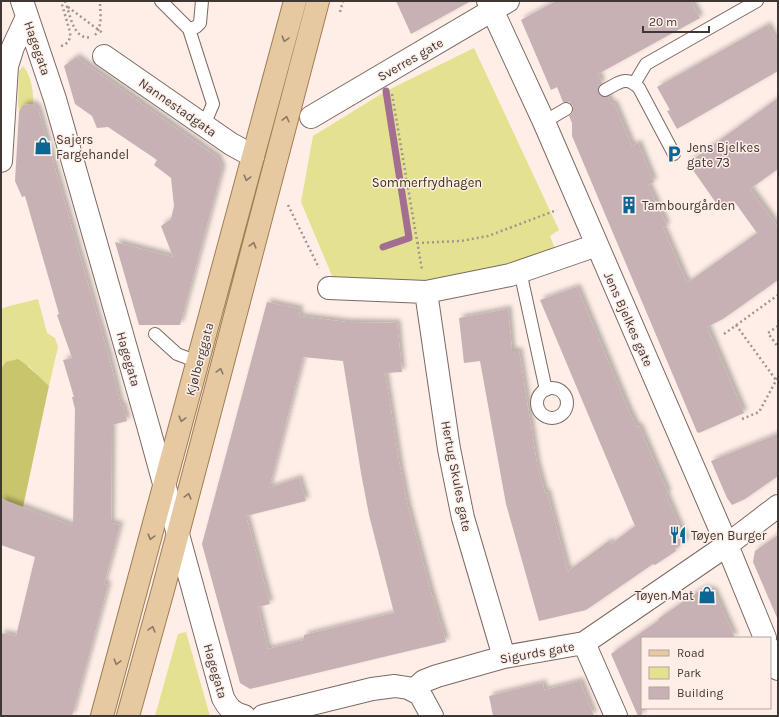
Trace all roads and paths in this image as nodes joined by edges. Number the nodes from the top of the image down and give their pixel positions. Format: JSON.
{"nodes":[{"id":1,"x":61,"y":1,"type":"edge"},
{"id":2,"x":66,"y":1,"type":"edge"},
{"id":3,"x":100,"y":1,"type":"edge"},
{"id":4,"x":161,"y":1,"type":"edge"},
{"id":5,"x":202,"y":1,"type":"edge"},
{"id":6,"x":295,"y":1,"type":"edge"},
{"id":7,"x":318,"y":1,"type":"edge"},
{"id":8,"x":757,"y":1,"type":"edge"},
{"id":9,"x":496,"y":4,"type":"edge"},
{"id":10,"x":67,"y":6,"type":"junction"},
{"id":11,"x":25,"y":9,"type":"edge"},
{"id":12,"x":189,"y":29,"type":"junction"},
{"id":13,"x":99,"y":30,"type":"junction"},
{"id":14,"x":56,"y":47,"type":"dead end"},
{"id":15,"x":104,"y":56,"type":"dead end"},
{"id":16,"x":388,"y":71,"type":"junction"},
{"id":17,"x":634,"y":84,"type":"junction"},
{"id":18,"x":605,"y":90,"type":"dead end"},
{"id":19,"x":566,"y":109,"type":"dead end"},
{"id":20,"x":311,"y":117,"type":"dead end"},
{"id":21,"x":544,"y":122,"type":"junction"},
{"id":22,"x":204,"y":125,"type":"junction"},
{"id":23,"x":674,"y":154,"type":"dead end"},
{"id":24,"x":253,"y":156,"type":"junction"},
{"id":25,"x":1,"y":161,"type":"edge"},
{"id":26,"x":288,"y":204,"type":"dead end"},
{"id":27,"x":557,"y":210,"type":"dead end"},
{"id":28,"x":417,"y":244,"type":"junction"},
{"id":29,"x":596,"y":245,"type":"junction"},
{"id":30,"x":520,"y":272,"type":"junction"},
{"id":31,"x":329,"y":288,"type":"joint"},
{"id":32,"x":426,"y":292,"type":"junction"},
{"id":33,"x":778,"y":295,"type":"edge"},
{"id":34,"x":736,"y":325,"type":"junction"},
{"id":35,"x":778,"y":326,"type":"edge"},
{"id":36,"x":155,"y":334,"type":"dead end"},
{"id":37,"x":724,"y":334,"type":"dead end"},
{"id":38,"x":778,"y":347,"type":"edge"},
{"id":39,"x":198,"y":362,"type":"junction"},
{"id":40,"x":778,"y":377,"type":"edge"},
{"id":41,"x":776,"y":380,"type":"junction"},
{"id":42,"x":546,"y":390,"type":"dead end"},
{"id":43,"x":742,"y":419,"type":"dead end"},
{"id":44,"x":164,"y":485,"type":"junction"},
{"id":45,"x":778,"y":506,"type":"edge"},
{"id":46,"x":178,"y":534,"type":"junction"},
{"id":47,"x":727,"y":545,"type":"junction"},
{"id":48,"x":765,"y":637,"type":"edge"},
{"id":49,"x":584,"y":643,"type":"junction"},
{"id":50,"x":771,"y":652,"type":"edge"},
{"id":51,"x":504,"y":657,"type":"junction"},
{"id":52,"x":778,"y":669,"type":"edge"},
{"id":53,"x":414,"y":690,"type":"junction"},
{"id":54,"x":240,"y":715,"type":"edge"},
{"id":55,"x":102,"y":716,"type":"edge"},
{"id":56,"x":128,"y":716,"type":"edge"},
{"id":57,"x":263,"y":716,"type":"edge"},
{"id":58,"x":432,"y":716,"type":"edge"},
{"id":59,"x":616,"y":716,"type":"edge"}],
"edges":[{"from":1,"to":14,"type":"path"},
{"from":2,"to":10,"type":"path"},
{"from":3,"to":13,"type":"path"},
{"from":4,"to":12,"type":"lane"},
{"from":5,"to":12,"type":"lane"},
{"from":6,"to":24,"type":"main road","name":"Kjølberggata","one_way":true},
{"from":46,"to":7,"type":"main road","name":"Kjølberggata","one_way":true},
{"from":8,"to":17,"type":"lane"},
{"from":9,"to":16,"type":"street","name":"Sverres gate"},
{"from":9,"to":21,"type":"street","name":"Jens Bjelkes gate"},
{"from":10,"to":13,"type":"path"},
{"from":10,"to":13,"type":"path"},
{"from":11,"to":25,"type":"street"},
{"from":11,"to":44,"type":"street","name":"Hagegata"},
{"from":12,"to":22,"type":"lane"},
{"from":15,"to":22,"type":"street","name":"Nannestadgata"},
{"from":16,"to":20,"type":"street","name":"Sverres gate"},
{"from":16,"to":28,"type":"path"},
{"from":17,"to":18,"type":"lane"},
{"from":17,"to":23,"type":"lane"},
{"from":19,"to":21,"type":"lane"},
{"from":21,"to":29,"type":"street","name":"Jens Bjelkes gate"},
{"from":22,"to":24,"type":"street","name":"Nannestadgata"},
{"from":24,"to":39,"type":"main road","name":"Kjølberggata","one_way":true},
{"from":26,"to":31,"type":"path"},
{"from":27,"to":28,"type":"path"},
{"from":28,"to":32,"type":"path"},
{"from":29,"to":30,"type":"street"},
{"from":29,"to":47,"type":"street","name":"Jens Bjelkes gate"},
{"from":30,"to":32,"type":"street"},
{"from":30,"to":42,"type":"lane"},
{"from":31,"to":32,"type":"street"},
{"from":32,"to":51,"type":"street","name":"Hertug Skules gate"},
{"from":33,"to":34,"type":"path"},
{"from":34,"to":37,"type":"path"},
{"from":34,"to":41,"type":"path"},
{"from":35,"to":38,"type":"path"},
{"from":36,"to":39,"type":"lane"},
{"from":39,"to":44,"type":"main road","name":"Kjølberggata","one_way":true},
{"from":40,"to":41,"type":"path"},
{"from":41,"to":43,"type":"path"},
{"from":44,"to":46,"type":"street","name":"Hagegata"},
{"from":44,"to":55,"type":"main road","name":"Kjølberggata","one_way":true},
{"from":45,"to":47,"type":"street","name":"Sigurds gate"},
{"from":46,"to":54,"type":"street","name":"Hagegata"},
{"from":56,"to":46,"type":"main road","name":"Kjølberggata","one_way":true},
{"from":47,"to":48,"type":"street","name":"Jens Bjelkes gate"},
{"from":47,"to":49,"type":"street","name":"Sigurds gate"},
{"from":49,"to":51,"type":"street","name":"Sigurds gate"},
{"from":49,"to":59,"type":"street"},
{"from":50,"to":52,"type":"street"},
{"from":51,"to":53,"type":"street","name":"Sigurds gate"},
{"from":53,"to":57,"type":"street"},
{"from":53,"to":58,"type":"street"}]}
